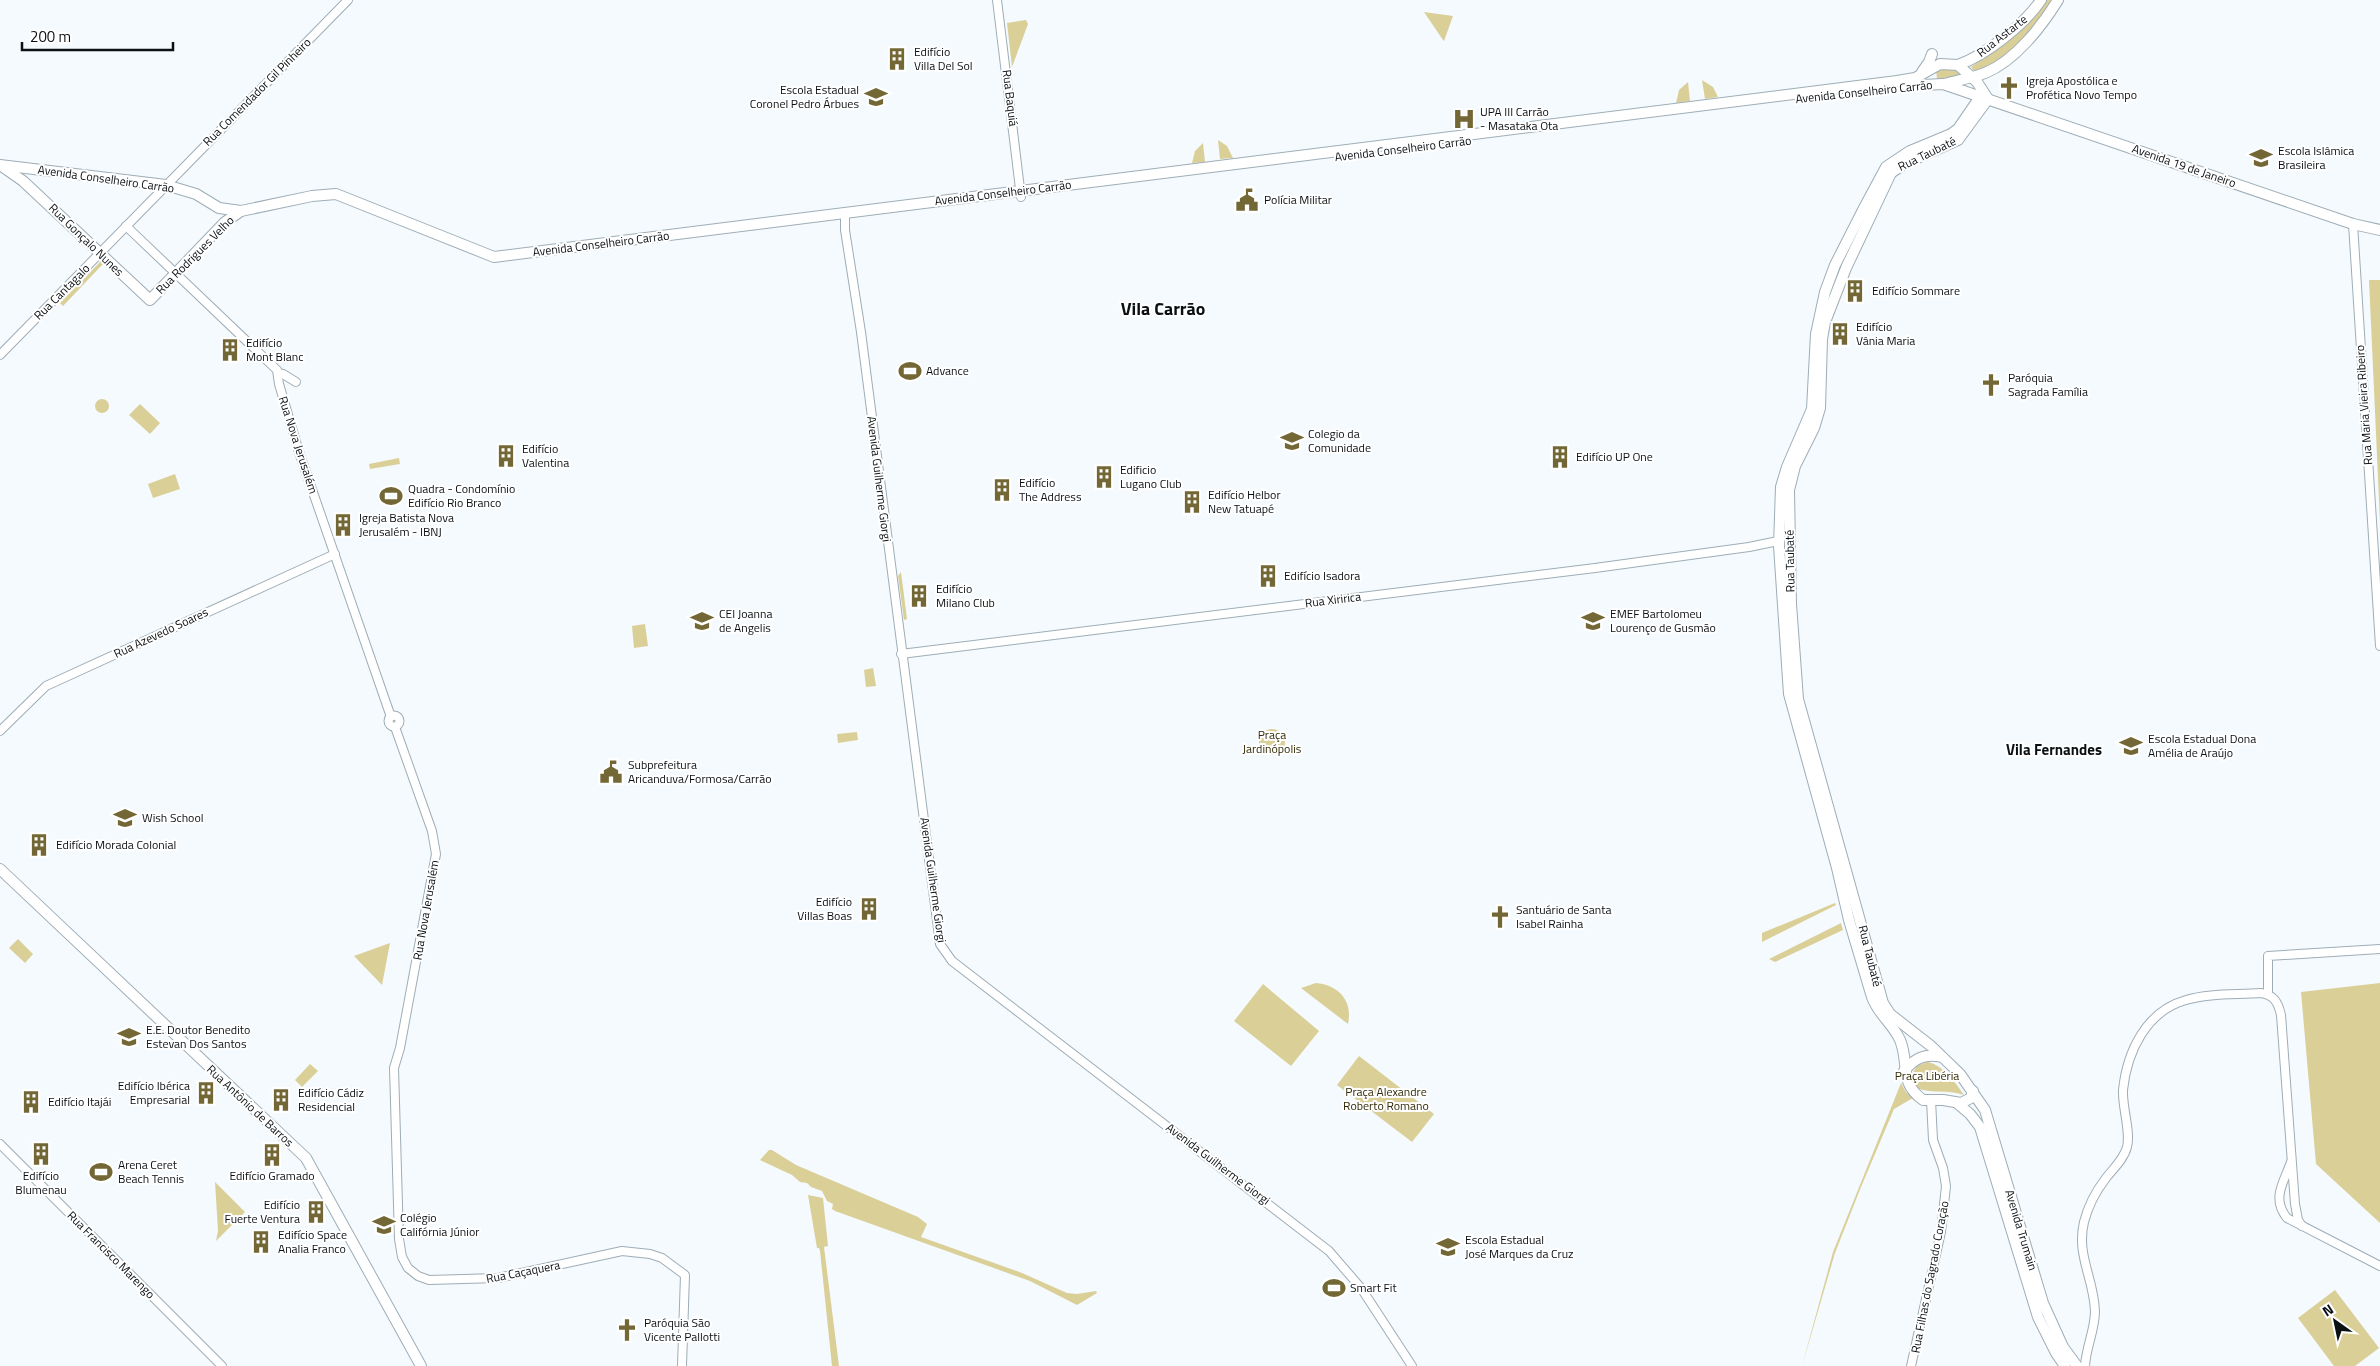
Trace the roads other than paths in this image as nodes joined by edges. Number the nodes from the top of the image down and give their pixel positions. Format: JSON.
{"nodes":[{"id":1,"x":348,"y":0,"type":"edge"},
{"id":2,"x":997,"y":0,"type":"edge"},
{"id":3,"x":2041,"y":0,"type":"edge"},
{"id":4,"x":2058,"y":0,"type":"edge"},
{"id":5,"x":2000,"y":39,"type":"junction"},
{"id":6,"x":1932,"y":54,"type":"dead end"},
{"id":7,"x":2012,"y":55,"type":"junction"},
{"id":8,"x":1958,"y":65,"type":"junction"},
{"id":9,"x":1932,"y":69,"type":"junction"},
{"id":10,"x":1972,"y":77,"type":"junction"},
{"id":11,"x":1915,"y":78,"type":"junction"},
{"id":12,"x":1943,"y":84,"type":"junction"},
{"id":13,"x":1984,"y":98,"type":"junction"},
{"id":14,"x":0,"y":166,"type":"edge"},
{"id":15,"x":30,"y":168,"type":"junction"},
{"id":16,"x":23,"y":181,"type":"junction"},
{"id":17,"x":166,"y":185,"type":"junction"},
{"id":18,"x":1021,"y":194,"type":"junction"},
{"id":19,"x":219,"y":208,"type":"junction"},
{"id":20,"x":241,"y":211,"type":"junction"},
{"id":21,"x":845,"y":216,"type":"junction"},
{"id":22,"x":225,"y":222,"type":"junction"},
{"id":23,"x":2353,"y":224,"type":"junction"},
{"id":24,"x":126,"y":226,"type":"junction"},
{"id":25,"x":2380,"y":230,"type":"edge"},
{"id":26,"x":100,"y":253,"type":"junction"},
{"id":27,"x":175,"y":274,"type":"junction"},
{"id":28,"x":1832,"y":274,"type":"junction"},
{"id":29,"x":1844,"y":274,"type":"junction"},
{"id":30,"x":150,"y":300,"type":"joint"},
{"id":31,"x":1822,"y":321,"type":"junction"},
{"id":32,"x":0,"y":355,"type":"edge"},
{"id":33,"x":278,"y":373,"type":"junction"},
{"id":34,"x":296,"y":382,"type":"dead end"},
{"id":35,"x":1791,"y":540,"type":"junction"},
{"id":36,"x":1779,"y":543,"type":"junction"},
{"id":37,"x":335,"y":554,"type":"junction"},
{"id":38,"x":1786,"y":584,"type":"junction"},
{"id":39,"x":2380,"y":646,"type":"edge"},
{"id":40,"x":901,"y":654,"type":"junction"},
{"id":41,"x":0,"y":731,"type":"edge"},
{"id":42,"x":0,"y":869,"type":"edge"},
{"id":43,"x":2380,"y":949,"type":"edge"},
{"id":44,"x":2268,"y":994,"type":"junction"},
{"id":45,"x":1905,"y":1025,"type":"junction"},
{"id":46,"x":1900,"y":1040,"type":"junction"},
{"id":47,"x":1942,"y":1057,"type":"junction"},
{"id":48,"x":394,"y":1068,"type":"joint"},
{"id":49,"x":1904,"y":1071,"type":"junction"},
{"id":50,"x":1973,"y":1091,"type":"junction"},
{"id":51,"x":1931,"y":1100,"type":"junction"},
{"id":52,"x":1957,"y":1102,"type":"junction"},
{"id":53,"x":0,"y":1144,"type":"edge"},
{"id":54,"x":2292,"y":1161,"type":"junction"},
{"id":55,"x":2280,"y":1186,"type":"junction"},
{"id":56,"x":2294,"y":1194,"type":"junction"},
{"id":57,"x":2295,"y":1204,"type":"junction"},
{"id":58,"x":2284,"y":1214,"type":"junction"},
{"id":59,"x":2302,"y":1226,"type":"junction"},
{"id":60,"x":2380,"y":1266,"type":"edge"},
{"id":61,"x":222,"y":1366,"type":"edge"},
{"id":62,"x":421,"y":1366,"type":"edge"},
{"id":63,"x":682,"y":1366,"type":"edge"},
{"id":64,"x":1412,"y":1366,"type":"edge"},
{"id":65,"x":1911,"y":1366,"type":"edge"},
{"id":66,"x":2065,"y":1366,"type":"edge"},
{"id":67,"x":2078,"y":1366,"type":"edge"}],
"edges":[{"from":1,"to":17,"type":"street","name":"Rua Comendador Gil Pinheiro"},
{"from":2,"to":18,"type":"street","name":"Rua Baquiá"},
{"from":3,"to":5,"type":"main road","name":"Rua Astarte"},
{"from":4,"to":7,"type":"main road","name":"Rua Astarte"},
{"from":5,"to":7,"type":"main road"},
{"from":5,"to":8,"type":"main road","name":"Rua Astarte"},
{"from":6,"to":11,"type":"main road"},
{"from":7,"to":10,"type":"main road","name":"Rua Astarte"},
{"from":8,"to":9,"type":"main road","name":"Avenida Conselheiro Carrão"},
{"from":8,"to":10,"type":"main road"},
{"from":9,"to":11,"type":"main road","name":"Avenida Conselheiro Carrão"},
{"from":9,"to":12,"type":"main road"},
{"from":10,"to":12,"type":"main road","name":"Rua Astarte"},
{"from":10,"to":13,"type":"main road"},
{"from":11,"to":18,"type":"main road","name":"Avenida Conselheiro Carrão"},
{"from":12,"to":13,"type":"main road","name":"Avenida Conselheiro Carrão"},
{"from":12,"to":18,"type":"main road","name":"Avenida Conselheiro Carrão"},
{"from":13,"to":23,"type":"main road","name":"Avenida 19 de Janeiro"},
{"from":13,"to":28,"type":"main road","name":"Rua Taubaté"},
{"from":13,"to":29,"type":"main road","name":"Rua Taubaté"},
{"from":14,"to":15,"type":"main road","name":"Avenida Conselheiro Carrão"},
{"from":14,"to":16,"type":"main road","name":"Avenida Conselheiro Carrão"},
{"from":15,"to":16,"type":"main road"},
{"from":15,"to":17,"type":"main road","name":"Avenida Conselheiro Carrão"},
{"from":16,"to":26,"type":"main road","name":"Rua Gonçalo Nunes"},
{"from":17,"to":19,"type":"main road","name":"Avenida Conselheiro Carrão"},
{"from":17,"to":24,"type":"street","name":"Rua Cantagalo"},
{"from":18,"to":21,"type":"main road","name":"Avenida Conselheiro Carrão"},
{"from":19,"to":20,"type":"main road","name":"Avenida Conselheiro Carrão"},
{"from":19,"to":22,"type":"main road"},
{"from":20,"to":21,"type":"main road","name":"Avenida Conselheiro Carrão"},
{"from":20,"to":22,"type":"main road","name":"Rua Rodrigues Velho"},
{"from":21,"to":40,"type":"street","name":"Avenida Guilherme Giorgi"},
{"from":22,"to":27,"type":"main road","name":"Rua Rodrigues Velho"},
{"from":23,"to":25,"type":"main road","name":"Avenida 19 de Janeiro"},
{"from":23,"to":39,"type":"street","name":"Rua Maria Vieira Ribeiro"},
{"from":24,"to":26,"type":"street","name":"Rua Cantagalo"},
{"from":24,"to":27,"type":"street"},
{"from":26,"to":30,"type":"main road","name":"Rua Gonçalo Nunes"},
{"from":26,"to":32,"type":"street","name":"Rua Cantagalo"},
{"from":27,"to":30,"type":"main road","name":"Rua Rodrigues Velho"},
{"from":27,"to":33,"type":"street"},
{"from":28,"to":29,"type":"main road"},
{"from":28,"to":31,"type":"main road","name":"Rua Taubaté"},
{"from":29,"to":31,"type":"main road","name":"Rua Taubaté"},
{"from":31,"to":35,"type":"main road","name":"Rua Taubaté"},
{"from":31,"to":36,"type":"main road","name":"Rua Taubaté"},
{"from":33,"to":34,"type":"street"},
{"from":33,"to":37,"type":"street","name":"Rua Nova Jerusalém"},
{"from":35,"to":36,"type":"main road"},
{"from":35,"to":38,"type":"main road","name":"Rua Taubaté"},
{"from":36,"to":38,"type":"main road","name":"Rua Taubaté"},
{"from":36,"to":40,"type":"street","name":"Rua Xiririca"},
{"from":37,"to":41,"type":"street","name":"Rua Azevedo Soares"},
{"from":37,"to":48,"type":"street","name":"Rua Nova Jerusalém"},
{"from":38,"to":45,"type":"main road","name":"Rua Taubaté"},
{"from":38,"to":46,"type":"main road","name":"Rua Taubaté"},
{"from":40,"to":64,"type":"street","name":"Avenida Guilherme Giorgi"},
{"from":42,"to":62,"type":"main road","name":"Rua Antônio de Barros"},
{"from":43,"to":44,"type":"street"},
{"from":44,"to":54,"type":"street"},
{"from":44,"to":67,"type":"street"},
{"from":45,"to":46,"type":"main road"},
{"from":45,"to":47,"type":"main road","name":"Rua Taubaté"},
{"from":46,"to":49,"type":"main road","name":"Rua Taubaté"},
{"from":47,"to":49,"type":"main road"},
{"from":47,"to":50,"type":"main road"},
{"from":48,"to":63,"type":"street","name":"Rua Caçaquera"},
{"from":49,"to":51,"type":"main road"},
{"from":50,"to":52,"type":"main road"},
{"from":50,"to":67,"type":"main road","name":"Avenida Trumain"},
{"from":51,"to":52,"type":"main road"},
{"from":51,"to":65,"type":"street","name":"Rua Filhas do Sagrado Coração"},
{"from":52,"to":66,"type":"main road","name":"Avenida Trumain"},
{"from":53,"to":61,"type":"street","name":"Rua Francisco Marengo"},
{"from":54,"to":55,"type":"street"},
{"from":54,"to":56,"type":"street"},
{"from":55,"to":56,"type":"street"},
{"from":55,"to":58,"type":"street"},
{"from":56,"to":57,"type":"street"},
{"from":57,"to":58,"type":"street"},
{"from":57,"to":59,"type":"street"},
{"from":58,"to":59,"type":"street"},
{"from":59,"to":60,"type":"street"}]}
